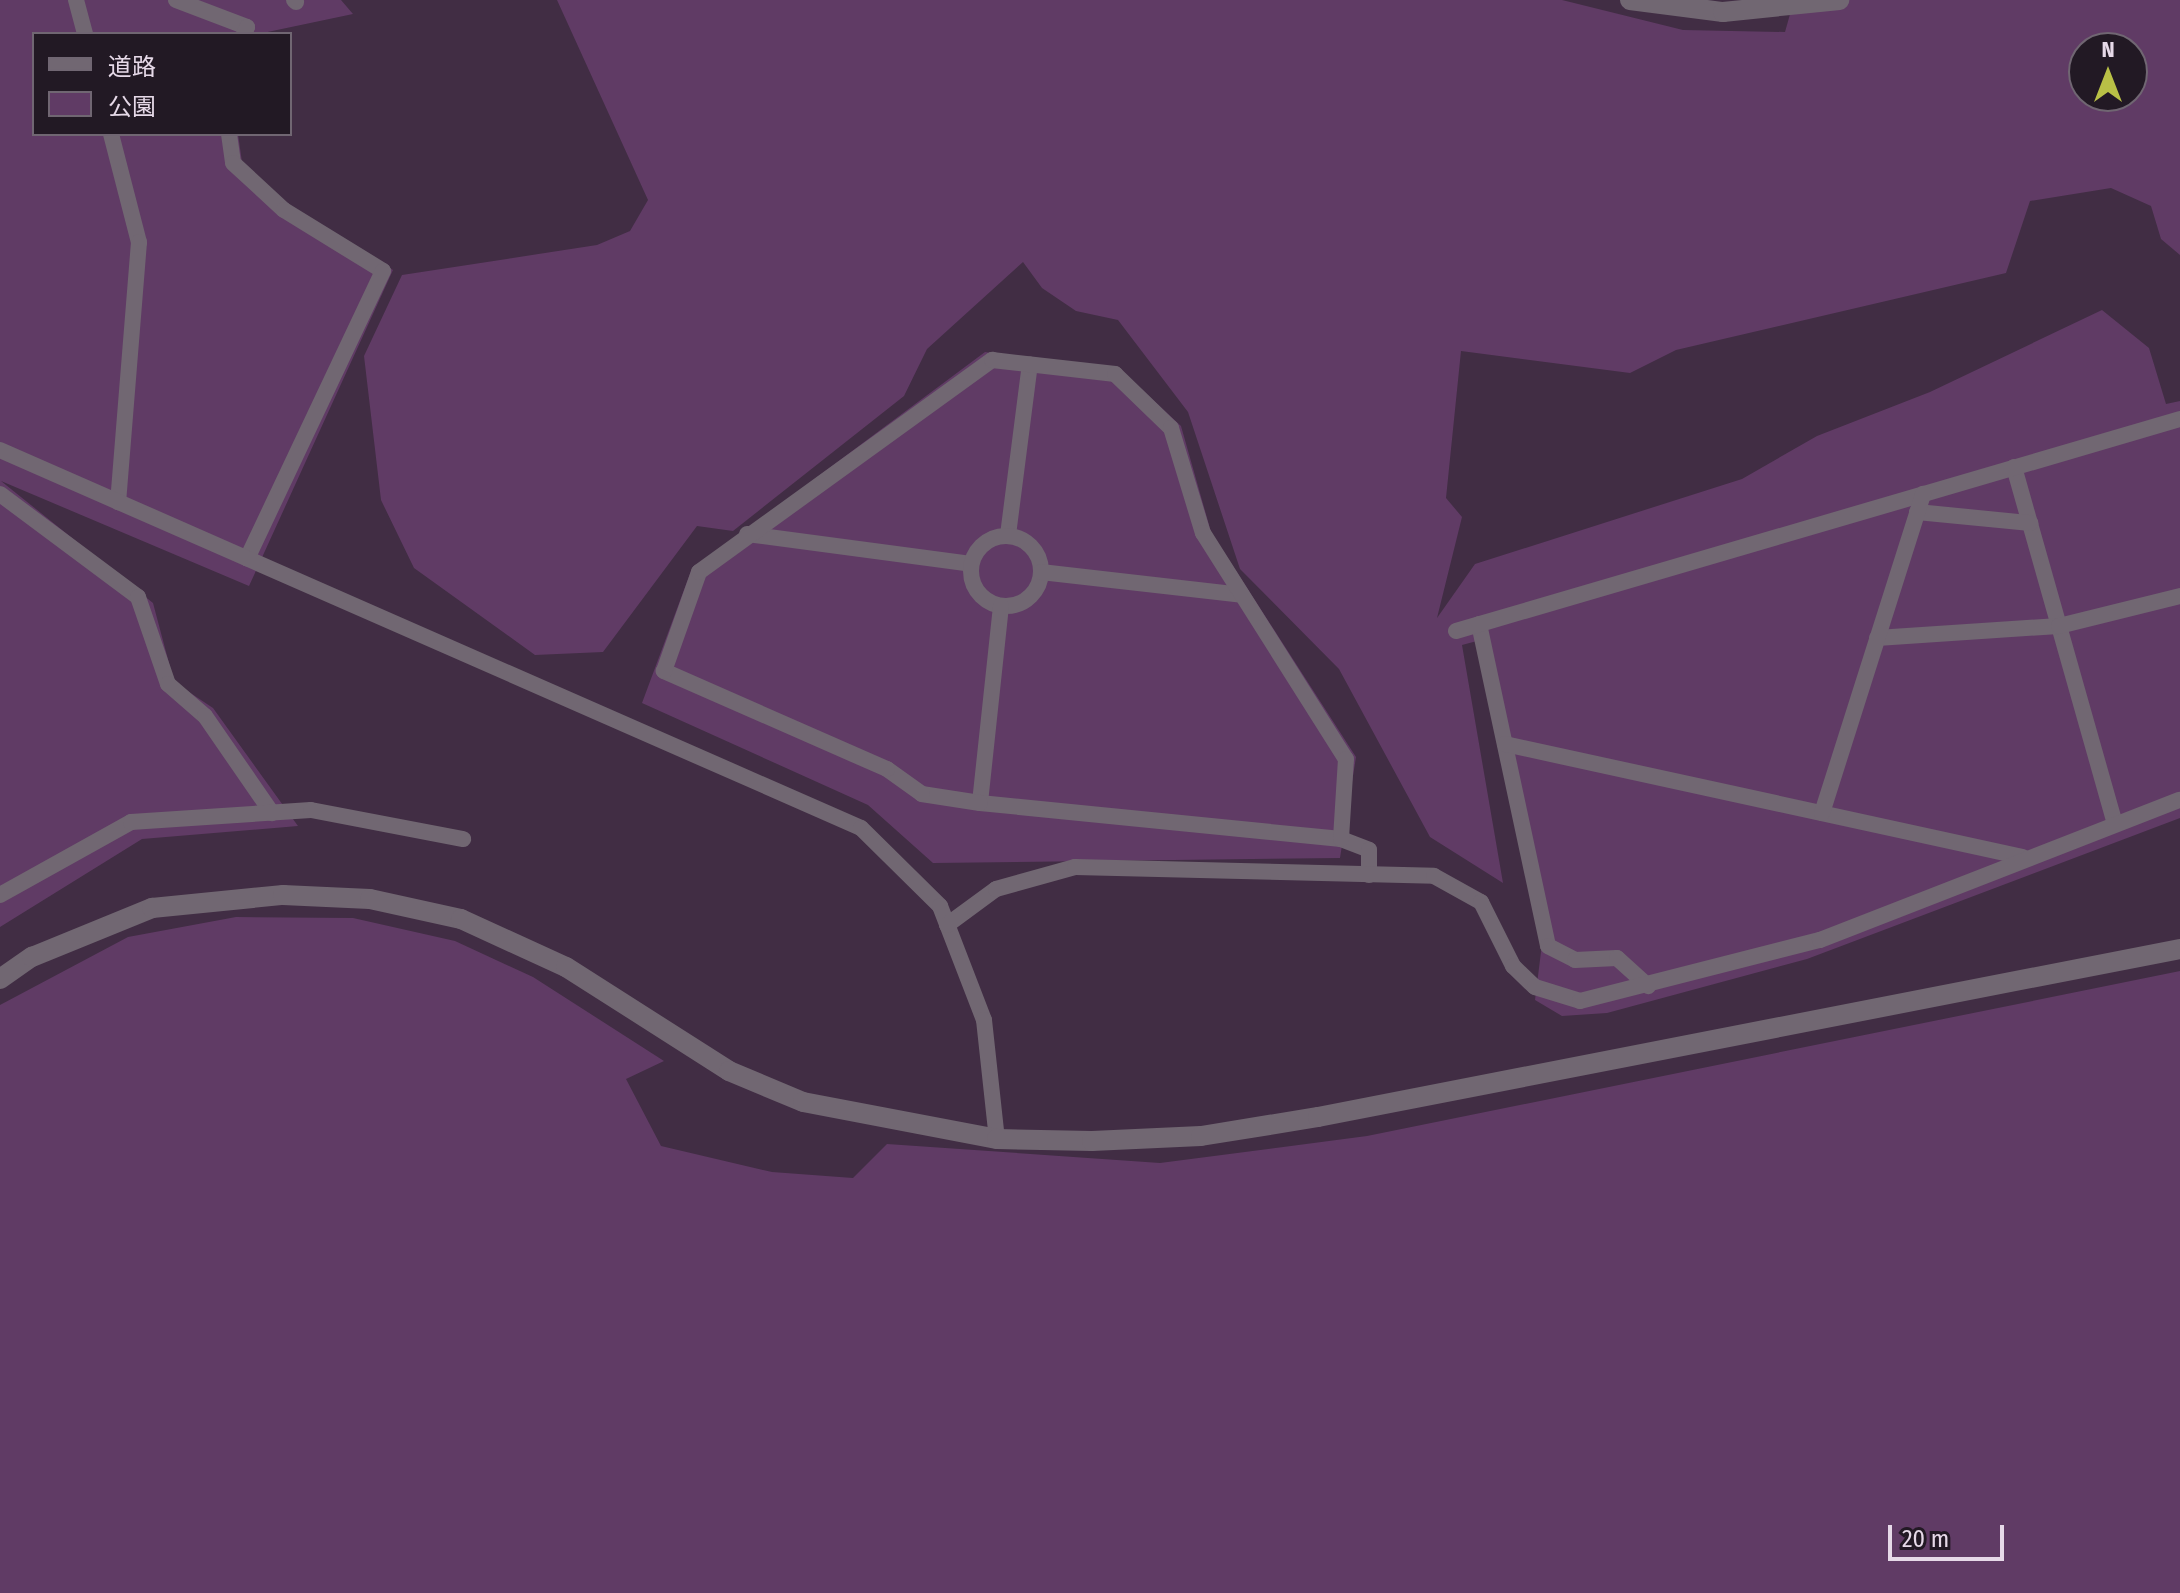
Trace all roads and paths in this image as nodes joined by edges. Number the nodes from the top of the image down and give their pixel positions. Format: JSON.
{"nodes":[{"id":1,"x":76,"y":0,"type":"edge"},
{"id":2,"x":176,"y":0,"type":"edge"},
{"id":3,"x":1630,"y":0,"type":"edge"},
{"id":4,"x":1839,"y":0,"type":"edge"},
{"id":5,"x":84,"y":32,"type":"edge"},
{"id":6,"x":245,"y":32,"type":"edge"},
{"id":7,"x":112,"y":136,"type":"edge"},
{"id":8,"x":229,"y":136,"type":"edge"},
{"id":9,"x":1030,"y":364,"type":"junction"},
{"id":10,"x":2180,"y":419,"type":"edge"},
{"id":11,"x":0,"y":450,"type":"edge"},
{"id":12,"x":2014,"y":467,"type":"junction"},
{"id":13,"x":0,"y":494,"type":"edge"},
{"id":14,"x":1923,"y":494,"type":"junction"},
{"id":15,"x":118,"y":502,"type":"junction"},
{"id":16,"x":1917,"y":512,"type":"junction"},
{"id":17,"x":2030,"y":523,"type":"junction"},
{"id":18,"x":747,"y":534,"type":"junction"},
{"id":19,"x":1008,"y":535,"type":"junction"},
{"id":20,"x":247,"y":559,"type":"junction"},
{"id":21,"x":971,"y":564,"type":"junction"},
{"id":22,"x":1041,"y":572,"type":"junction"},
{"id":23,"x":1242,"y":595,"type":"junction"},
{"id":24,"x":2180,"y":596,"type":"edge"},
{"id":25,"x":1001,"y":606,"type":"junction"},
{"id":26,"x":1479,"y":624,"type":"junction"},
{"id":27,"x":2059,"y":626,"type":"junction"},
{"id":28,"x":1456,"y":631,"type":"dead end"},
{"id":29,"x":1877,"y":638,"type":"junction"},
{"id":30,"x":1505,"y":744,"type":"junction"},
{"id":31,"x":2180,"y":800,"type":"edge"},
{"id":32,"x":980,"y":803,"type":"junction"},
{"id":33,"x":272,"y":813,"type":"junction"},
{"id":34,"x":1822,"y":813,"type":"junction"},
{"id":35,"x":2115,"y":823,"type":"junction"},
{"id":36,"x":463,"y":839,"type":"dead end"},
{"id":37,"x":1341,"y":839,"type":"junction"},
{"id":38,"x":2023,"y":857,"type":"junction"},
{"id":39,"x":1369,"y":875,"type":"junction"},
{"id":40,"x":0,"y":895,"type":"edge"},
{"id":41,"x":947,"y":925,"type":"junction"},
{"id":42,"x":2180,"y":949,"type":"edge"},
{"id":43,"x":0,"y":979,"type":"edge"},
{"id":44,"x":1648,"y":986,"type":"junction"},
{"id":45,"x":997,"y":1139,"type":"junction"}],
"edges":[{"from":1,"to":5,"type":"lane"},
{"from":2,"to":6,"type":"lane"},
{"from":3,"to":4,"type":"street"},
{"from":7,"to":15,"type":"lane"},
{"from":8,"to":20,"type":"lane"},
{"from":9,"to":18,"type":"lane"},
{"from":9,"to":19,"type":"lane"},
{"from":9,"to":23,"type":"lane"},
{"from":10,"to":12,"type":"lane"},
{"from":11,"to":15,"type":"lane"},
{"from":12,"to":14,"type":"lane"},
{"from":12,"to":17,"type":"lane"},
{"from":13,"to":33,"type":"lane"},
{"from":14,"to":16,"type":"lane"},
{"from":14,"to":26,"type":"lane"},
{"from":15,"to":20,"type":"lane"},
{"from":16,"to":17,"type":"lane"},
{"from":16,"to":29,"type":"lane"},
{"from":17,"to":27,"type":"lane"},
{"from":18,"to":21,"type":"lane"},
{"from":18,"to":32,"type":"lane"},
{"from":19,"to":21,"type":"lane"},
{"from":19,"to":22,"type":"lane"},
{"from":20,"to":41,"type":"lane"},
{"from":21,"to":25,"type":"lane"},
{"from":22,"to":23,"type":"lane"},
{"from":22,"to":25,"type":"lane"},
{"from":23,"to":37,"type":"lane"},
{"from":24,"to":27,"type":"lane"},
{"from":25,"to":32,"type":"lane"},
{"from":26,"to":28,"type":"lane"},
{"from":26,"to":30,"type":"lane"},
{"from":27,"to":29,"type":"lane"},
{"from":27,"to":35,"type":"lane"},
{"from":29,"to":34,"type":"lane"},
{"from":30,"to":34,"type":"lane"},
{"from":30,"to":44,"type":"lane"},
{"from":31,"to":35,"type":"lane"},
{"from":32,"to":37,"type":"lane"},
{"from":33,"to":36,"type":"lane"},
{"from":33,"to":40,"type":"lane"},
{"from":34,"to":38,"type":"lane"},
{"from":35,"to":38,"type":"lane"},
{"from":37,"to":39,"type":"lane"},
{"from":38,"to":44,"type":"lane"},
{"from":39,"to":41,"type":"lane"},
{"from":39,"to":44,"type":"lane"},
{"from":41,"to":45,"type":"lane"},
{"from":42,"to":45,"type":"street"},
{"from":43,"to":45,"type":"street"}]}
